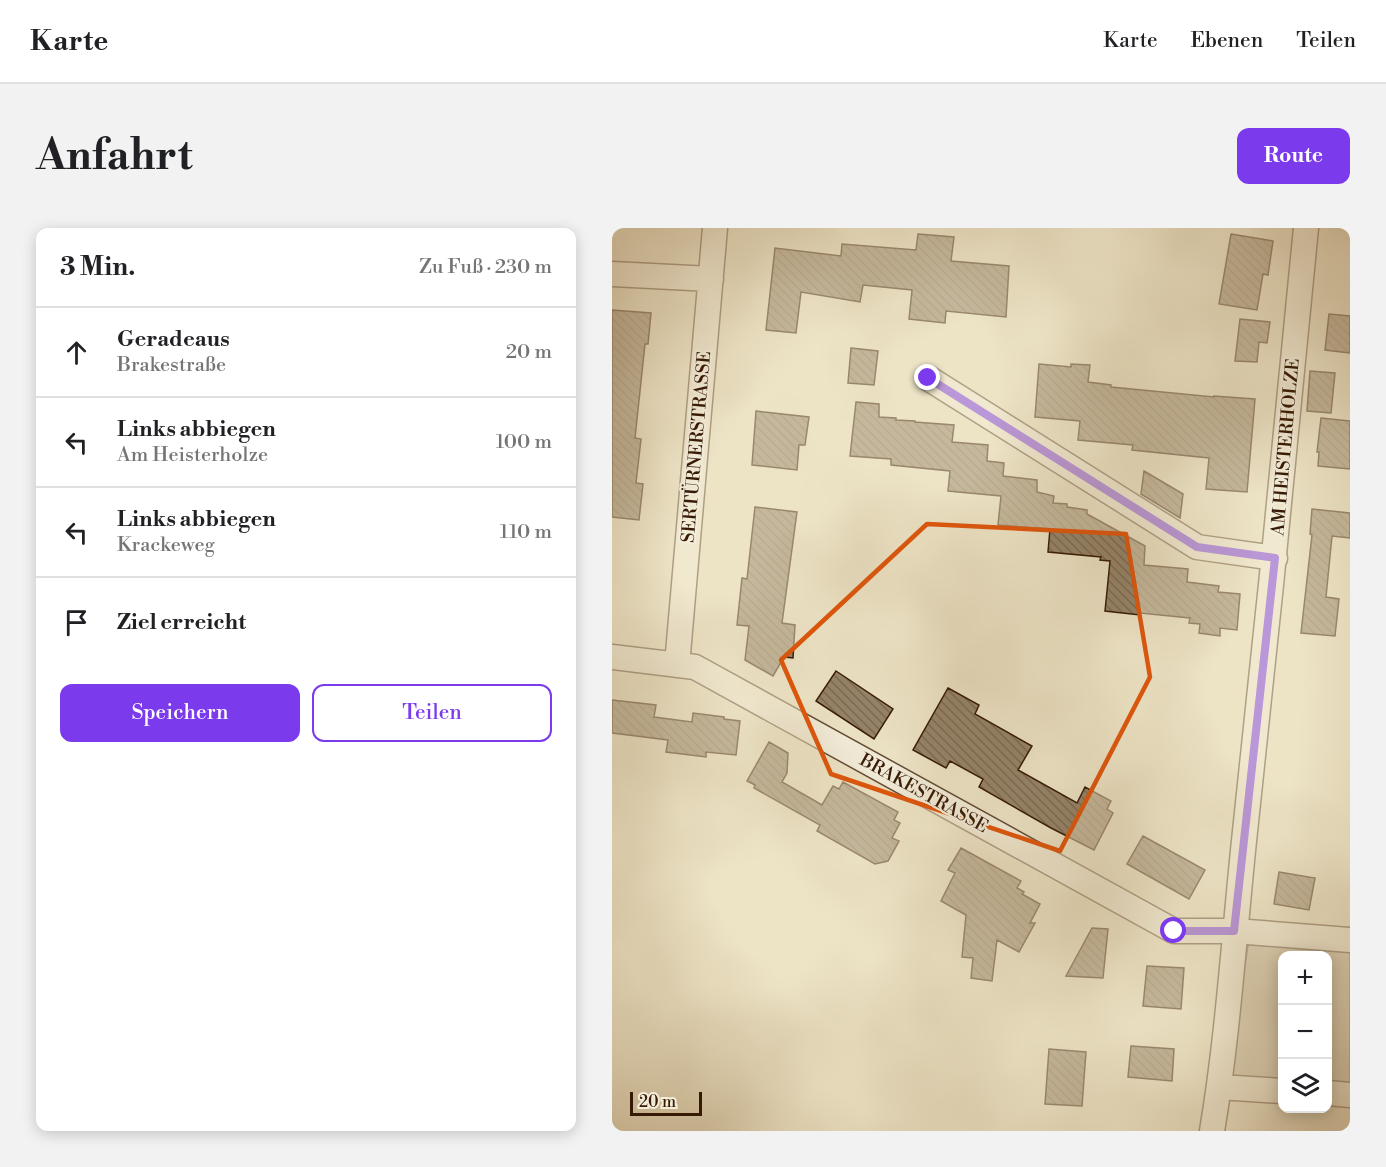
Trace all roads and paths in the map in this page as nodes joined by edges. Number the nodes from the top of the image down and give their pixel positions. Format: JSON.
{"nodes":[{"id":1,"x":715,"y":228,"type":"edge"},
{"id":2,"x":1306,"y":228,"type":"edge"},
{"id":3,"x":612,"y":274,"type":"edge"},
{"id":4,"x":711,"y":279,"type":"junction"},
{"id":5,"x":928,"y":378,"type":"dead end"},
{"id":6,"x":1275,"y":558,"type":"junction"},
{"id":7,"x":612,"y":657,"type":"edge"},
{"id":8,"x":677,"y":665,"type":"junction"},
{"id":9,"x":1234,"y":931,"type":"junction"},
{"id":10,"x":1350,"y":940,"type":"edge"},
{"id":11,"x":1219,"y":1087,"type":"junction"},
{"id":12,"x":1278,"y":1091,"type":"edge"},
{"id":13,"x":1332,"y":1094,"type":"edge"},
{"id":14,"x":1350,"y":1095,"type":"edge"},
{"id":15,"x":1212,"y":1131,"type":"edge"}],
"edges":[{"from":1,"to":4,"type":"street","name":"SERTÜRNERSTRASSE"},
{"from":2,"to":6,"type":"street","name":"AM HEISTERHOLZE"},
{"from":3,"to":4,"type":"street"},
{"from":4,"to":8,"type":"street","name":"SERTÜRNERSTRASSE"},
{"from":5,"to":6,"type":"street"},
{"from":6,"to":9,"type":"street","name":"AM HEISTERHOLZE"},
{"from":7,"to":8,"type":"street","name":"BRAKESTRASSE"},
{"from":8,"to":9,"type":"street","name":"BRAKESTRASSE"},
{"from":9,"to":10,"type":"street","name":"BRAKESTRASSE"},
{"from":9,"to":11,"type":"street","name":"AM HEISTERHOLZE"},
{"from":11,"to":12,"type":"street"},
{"from":11,"to":15,"type":"street","name":"AM HEISTERHOLZE"},
{"from":13,"to":14,"type":"street"}]}
